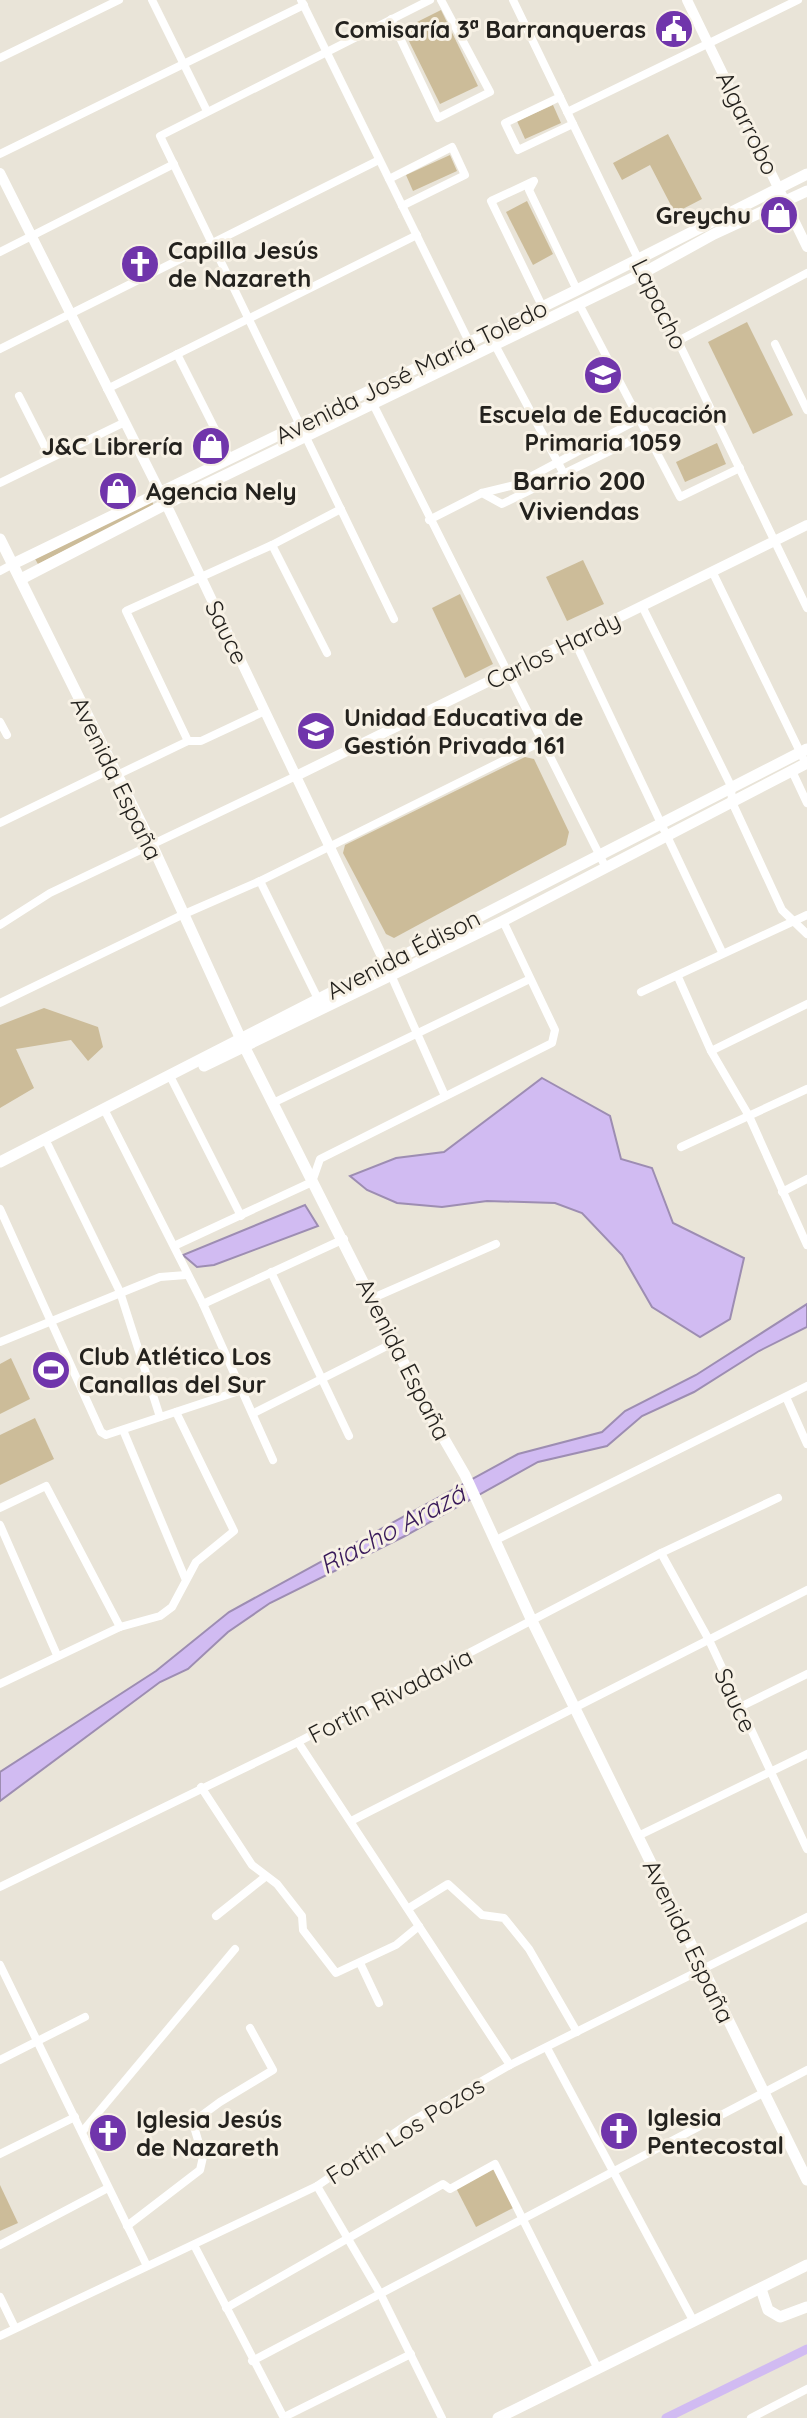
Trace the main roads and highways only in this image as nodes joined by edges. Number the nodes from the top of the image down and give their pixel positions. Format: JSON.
{"nodes":[{"id":1,"x":807,"y":174,"type":"edge"},
{"id":2,"x":807,"y":191,"type":"edge"},
{"id":3,"x":162,"y":500,"type":"junction"},
{"id":4,"x":0,"y":539,"type":"edge"},
{"id":5,"x":13,"y":564,"type":"junction"},
{"id":6,"x":21,"y":579,"type":"junction"},
{"id":7,"x":805,"y":757,"type":"edge"},
{"id":8,"x":603,"y":862,"type":"junction"},
{"id":9,"x":319,"y":1002,"type":"junction"},
{"id":10,"x":242,"y":1042,"type":"junction"},
{"id":11,"x":105,"y":1111,"type":"junction"},
{"id":12,"x":0,"y":1165,"type":"edge"},
{"id":13,"x":807,"y":2180,"type":"edge"},
{"id":14,"x":807,"y":2265,"type":"edge"},
{"id":15,"x":761,"y":2289,"type":"junction"},
{"id":16,"x":807,"y":2307,"type":"edge"},
{"id":17,"x":498,"y":2418,"type":"edge"}],
"edges":[{"from":1,"to":3,"type":"main road","name":"Avenida José María Toledo"},
{"from":2,"to":3,"type":"main road","name":"Avenida José María Toledo"},
{"from":3,"to":5,"type":"main road","name":"Avenida José María Toledo"},
{"from":3,"to":6,"type":"main road","name":"Avenida José María Toledo"},
{"from":4,"to":5,"type":"main road","name":"Avenida España"},
{"from":5,"to":6,"type":"main road","name":"Avenida España"},
{"from":6,"to":10,"type":"main road","name":"Avenida España"},
{"from":7,"to":8,"type":"main road","name":"Avenida Édison"},
{"from":7,"to":8,"type":"main road","name":"Avenida Édison"},
{"from":8,"to":9,"type":"main road","name":"Avenida Édison"},
{"from":8,"to":9,"type":"main road","name":"Avenida Édison"},
{"from":9,"to":10,"type":"main road","name":"Avenida Édison"},
{"from":10,"to":11,"type":"main road","name":"Avenida Édison"},
{"from":10,"to":13,"type":"main road","name":"Avenida España"},
{"from":11,"to":12,"type":"main road","name":"Avenida Édison"},
{"from":11,"to":12,"type":"main road","name":"Avenida Édison"},
{"from":14,"to":15,"type":"main road"},
{"from":15,"to":16,"type":"main road"},
{"from":15,"to":17,"type":"main road"}]}
